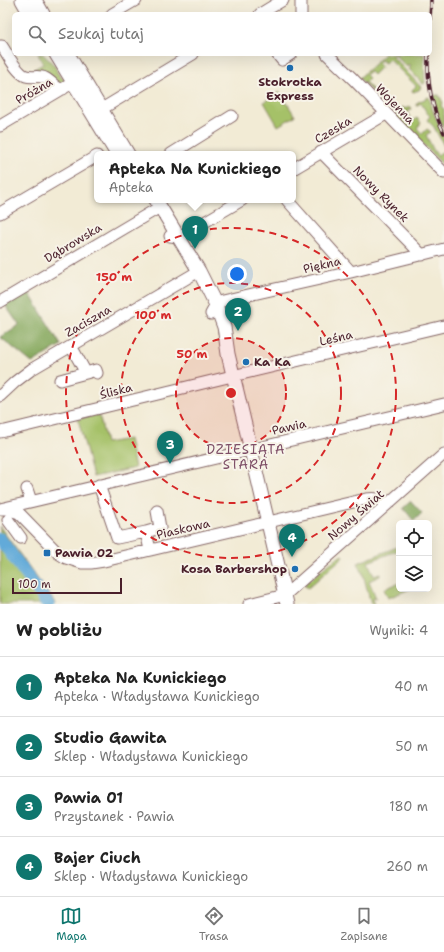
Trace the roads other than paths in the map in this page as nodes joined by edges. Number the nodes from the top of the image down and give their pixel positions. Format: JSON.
{"nodes":[{"id":1,"x":136,"y":0,"type":"edge"},
{"id":2,"x":283,"y":0,"type":"edge"},
{"id":3,"x":301,"y":0,"type":"edge"},
{"id":4,"x":25,"y":1,"type":"edge"},
{"id":5,"x":29,"y":12,"type":"edge"},
{"id":6,"x":40,"y":12,"type":"edge"},
{"id":7,"x":115,"y":12,"type":"edge"},
{"id":8,"x":263,"y":12,"type":"edge"},
{"id":9,"x":301,"y":12,"type":"edge"},
{"id":10,"x":0,"y":46,"type":"edge"},
{"id":11,"x":57,"y":56,"type":"edge"},
{"id":12,"x":68,"y":56,"type":"edge"},
{"id":13,"x":190,"y":56,"type":"edge"},
{"id":14,"x":279,"y":56,"type":"edge"},
{"id":15,"x":288,"y":56,"type":"edge"},
{"id":16,"x":329,"y":56,"type":"edge"},
{"id":17,"x":73,"y":83,"type":"junction"},
{"id":18,"x":386,"y":114,"type":"junction"},
{"id":19,"x":99,"y":115,"type":"junction"},
{"id":20,"x":232,"y":116,"type":"dead end"},
{"id":21,"x":0,"y":126,"type":"edge"},
{"id":22,"x":116,"y":147,"type":"edge"},
{"id":23,"x":176,"y":151,"type":"edge"},
{"id":24,"x":321,"y":152,"type":"junction"},
{"id":25,"x":94,"y":158,"type":"edge"},
{"id":26,"x":296,"y":168,"type":"edge"},
{"id":27,"x":444,"y":173,"type":"edge"},
{"id":28,"x":236,"y":203,"type":"edge"},
{"id":29,"x":290,"y":203,"type":"edge"},
{"id":30,"x":154,"y":204,"type":"edge"},
{"id":31,"x":0,"y":214,"type":"edge"},
{"id":32,"x":174,"y":237,"type":"junction"},
{"id":33,"x":444,"y":249,"type":"edge"},
{"id":34,"x":422,"y":255,"type":"junction"},
{"id":35,"x":351,"y":272,"type":"junction"},
{"id":36,"x":196,"y":273,"type":"junction"},
{"id":37,"x":0,"y":302,"type":"edge"},
{"id":38,"x":214,"y":310,"type":"junction"},
{"id":39,"x":444,"y":326,"type":"edge"},
{"id":40,"x":71,"y":346,"type":"junction"},
{"id":41,"x":233,"y":376,"type":"junction"},
{"id":42,"x":60,"y":380,"type":"dead end"},
{"id":43,"x":0,"y":396,"type":"edge"},
{"id":44,"x":444,"y":404,"type":"edge"},
{"id":45,"x":2,"y":432,"type":"edge"},
{"id":46,"x":251,"y":450,"type":"junction"},
{"id":47,"x":444,"y":454,"type":"edge"},
{"id":48,"x":99,"y":486,"type":"junction"},
{"id":49,"x":27,"y":489,"type":"dead end"},
{"id":50,"x":35,"y":500,"type":"junction"},
{"id":51,"x":387,"y":504,"type":"junction"},
{"id":52,"x":0,"y":509,"type":"edge"},
{"id":53,"x":156,"y":511,"type":"dead end"},
{"id":54,"x":268,"y":522,"type":"junction"},
{"id":55,"x":29,"y":523,"type":"junction"},
{"id":56,"x":15,"y":529,"type":"dead end"},
{"id":57,"x":146,"y":532,"type":"junction"},
{"id":58,"x":150,"y":550,"type":"junction"},
{"id":59,"x":286,"y":600,"type":"edge"},
{"id":60,"x":249,"y":604,"type":"edge"}],
"edges":[{"from":1,"to":7,"type":"street"},
{"from":2,"to":8,"type":"street"},
{"from":3,"to":9,"type":"street"},
{"from":4,"to":5,"type":"main road"},
{"from":4,"to":6,"type":"main road"},
{"from":10,"to":17,"type":"street"},
{"from":11,"to":17,"type":"main road"},
{"from":12,"to":17,"type":"main road"},
{"from":13,"to":19,"type":"street"},
{"from":14,"to":15,"type":"street"},
{"from":16,"to":18,"type":"street","name":"Wojenna"},
{"from":17,"to":19,"type":"main road"},
{"from":17,"to":21,"type":"street","name":"Próżna"},
{"from":18,"to":24,"type":"street","name":"Czeska"},
{"from":18,"to":27,"type":"street","name":"Wojenna"},
{"from":19,"to":22,"type":"main road"},
{"from":20,"to":23,"type":"street"},
{"from":24,"to":26,"type":"street","name":"Czeska"},
{"from":24,"to":34,"type":"street","name":"Nowy Rynek"},
{"from":25,"to":31,"type":"street"},
{"from":28,"to":32,"type":"street"},
{"from":29,"to":35,"type":"street"},
{"from":30,"to":32,"type":"main road"},
{"from":30,"to":37,"type":"street","name":"Dąbrowska"},
{"from":32,"to":36,"type":"main road"},
{"from":33,"to":34,"type":"street","name":"Piękna"},
{"from":34,"to":35,"type":"street","name":"Piękna"},
{"from":35,"to":38,"type":"street","name":"Piękna"},
{"from":36,"to":38,"type":"main road"},
{"from":36,"to":40,"type":"street","name":"Zaciszna"},
{"from":38,"to":41,"type":"main road"},
{"from":39,"to":41,"type":"street","name":"Leśna"},
{"from":40,"to":42,"type":"street"},
{"from":40,"to":43,"type":"street","name":"Zaciszna"},
{"from":41,"to":45,"type":"street","name":"Śliska"},
{"from":41,"to":46,"type":"main road"},
{"from":44,"to":46,"type":"street","name":"Pawia"},
{"from":46,"to":48,"type":"street","name":"Pawia"},
{"from":46,"to":54,"type":"main road"},
{"from":47,"to":51,"type":"street","name":"Nowy Świat"},
{"from":48,"to":50,"type":"street","name":"Pawia"},
{"from":48,"to":57,"type":"street"},
{"from":49,"to":50,"type":"street"},
{"from":50,"to":52,"type":"street","name":"Pawia"},
{"from":50,"to":55,"type":"street"},
{"from":51,"to":54,"type":"street","name":"Piaskowa"},
{"from":51,"to":59,"type":"street","name":"Nowy Świat"},
{"from":52,"to":55,"type":"street","name":"Piaskowa"},
{"from":53,"to":57,"type":"street"},
{"from":54,"to":58,"type":"street","name":"Piaskowa"},
{"from":54,"to":59,"type":"main road"},
{"from":55,"to":56,"type":"street"},
{"from":55,"to":58,"type":"street","name":"Piaskowa"},
{"from":57,"to":58,"type":"street"},
{"from":59,"to":60,"type":"street"}]}
